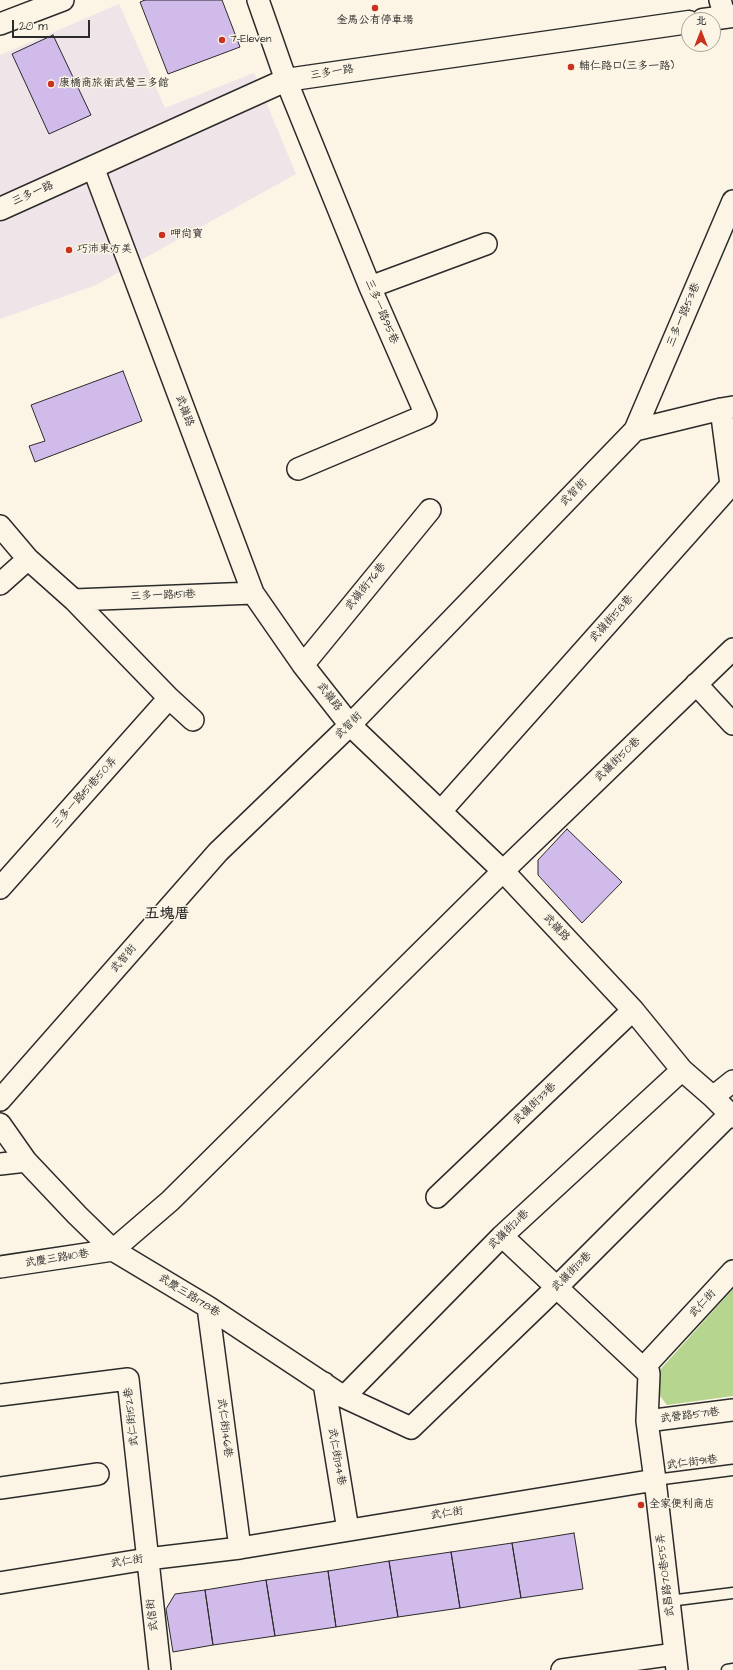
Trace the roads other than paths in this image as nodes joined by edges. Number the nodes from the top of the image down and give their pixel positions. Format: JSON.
{"nodes":[{"id":1,"x":62,"y":0,"type":"edge"},
{"id":2,"x":258,"y":0,"type":"edge"},
{"id":3,"x":681,"y":23,"type":"edge"},
{"id":4,"x":0,"y":24,"type":"edge"},
{"id":5,"x":286,"y":80,"type":"junction"},
{"id":6,"x":93,"y":168,"type":"junction"},
{"id":7,"x":733,"y":201,"type":"edge"},
{"id":8,"x":0,"y":209,"type":"edge"},
{"id":9,"x":486,"y":244,"type":"dead end"},
{"id":10,"x":370,"y":287,"type":"junction"},
{"id":11,"x":727,"y":408,"type":"edge"},
{"id":12,"x":634,"y":430,"type":"junction"},
{"id":13,"x":298,"y":469,"type":"dead end"},
{"id":14,"x":430,"y":510,"type":"dead end"},
{"id":15,"x":0,"y":526,"type":"edge"},
{"id":16,"x":28,"y":559,"type":"junction"},
{"id":17,"x":0,"y":584,"type":"edge"},
{"id":18,"x":253,"y":593,"type":"junction"},
{"id":19,"x":74,"y":600,"type":"junction"},
{"id":20,"x":733,"y":649,"type":"edge"},
{"id":21,"x":303,"y":665,"type":"junction"},
{"id":22,"x":696,"y":684,"type":"junction"},
{"id":23,"x":169,"y":698,"type":"junction"},
{"id":24,"x":193,"y":720,"type":"dead end"},
{"id":25,"x":733,"y":724,"type":"edge"},
{"id":26,"x":350,"y":725,"type":"junction"},
{"id":27,"x":441,"y":811,"type":"junction"},
{"id":28,"x":503,"y":871,"type":"junction"},
{"id":29,"x":0,"y":888,"type":"edge"},
{"id":30,"x":633,"y":1010,"type":"junction"},
{"id":31,"x":682,"y":1070,"type":"junction"},
{"id":32,"x":733,"y":1081,"type":"edge"},
{"id":33,"x":713,"y":1097,"type":"junction"},
{"id":34,"x":0,"y":1100,"type":"edge"},
{"id":35,"x":732,"y":1116,"type":"edge"},
{"id":36,"x":0,"y":1124,"type":"edge"},
{"id":37,"x":26,"y":1161,"type":"junction"},
{"id":38,"x":0,"y":1164,"type":"edge"},
{"id":39,"x":437,"y":1197,"type":"dead end"},
{"id":40,"x":502,"y":1236,"type":"junction"},
{"id":41,"x":113,"y":1250,"type":"junction"},
{"id":42,"x":0,"y":1268,"type":"edge"},
{"id":43,"x":733,"y":1271,"type":"edge"},
{"id":44,"x":556,"y":1288,"type":"junction"},
{"id":45,"x":208,"y":1307,"type":"junction"},
{"id":46,"x":649,"y":1374,"type":"junction"},
{"id":47,"x":324,"y":1383,"type":"junction"},
{"id":48,"x":0,"y":1395,"type":"edge"},
{"id":49,"x":344,"y":1397,"type":"junction"},
{"id":50,"x":733,"y":1410,"type":"edge"},
{"id":51,"x":647,"y":1421,"type":"junction"},
{"id":52,"x":411,"y":1428,"type":"joint"},
{"id":53,"x":733,"y":1470,"type":"edge"},
{"id":54,"x":98,"y":1474,"type":"dead end"},
{"id":55,"x":655,"y":1480,"type":"junction"},
{"id":56,"x":0,"y":1488,"type":"edge"},
{"id":57,"x":348,"y":1530,"type":"junction"},
{"id":58,"x":240,"y":1548,"type":"junction"},
{"id":59,"x":147,"y":1559,"type":"junction"},
{"id":60,"x":0,"y":1583,"type":"edge"},
{"id":61,"x":733,"y":1593,"type":"edge"},
{"id":62,"x":669,"y":1601,"type":"junction"},
{"id":63,"x":676,"y":1662,"type":"edge"},
{"id":64,"x":733,"y":1669,"type":"edge"},
{"id":65,"x":160,"y":1670,"type":"edge"},
{"id":66,"x":562,"y":1670,"type":"edge"},
{"id":67,"x":728,"y":1670,"type":"edge"}],
"edges":[{"from":1,"to":4,"type":"street"},
{"from":2,"to":5,"type":"street","name":"三多一路95巷"},
{"from":3,"to":5,"type":"street","name":"三多一路"},
{"from":5,"to":6,"type":"street","name":"三多一路"},
{"from":5,"to":10,"type":"street","name":"三多一路95巷"},
{"from":6,"to":8,"type":"street","name":"三多一路"},
{"from":6,"to":18,"type":"street","name":"武嶺路"},
{"from":7,"to":12,"type":"street","name":"三多一路53巷"},
{"from":9,"to":10,"type":"street"},
{"from":10,"to":13,"type":"street","name":"三多一路95巷"},
{"from":11,"to":12,"type":"street"},
{"from":11,"to":27,"type":"street","name":"武嶺街58巷"},
{"from":12,"to":26,"type":"street","name":"武智街"},
{"from":14,"to":21,"type":"street","name":"武嶺街76巷"},
{"from":15,"to":16,"type":"street"},
{"from":16,"to":17,"type":"street"},
{"from":16,"to":19,"type":"street"},
{"from":18,"to":19,"type":"street","name":"三多一路151巷"},
{"from":18,"to":21,"type":"street","name":"武嶺路"},
{"from":19,"to":23,"type":"street"},
{"from":20,"to":22,"type":"street","name":"武嶺街50巷"},
{"from":21,"to":26,"type":"street","name":"武嶺路"},
{"from":22,"to":25,"type":"street"},
{"from":22,"to":28,"type":"street","name":"武嶺街50巷"},
{"from":23,"to":24,"type":"street"},
{"from":23,"to":29,"type":"street","name":"三多一路151巷50弄"},
{"from":26,"to":27,"type":"street","name":"武嶺路"},
{"from":26,"to":34,"type":"street","name":"武智街"},
{"from":27,"to":28,"type":"street","name":"武嶺路"},
{"from":28,"to":30,"type":"street","name":"武嶺路"},
{"from":28,"to":41,"type":"street","name":"武嶺街50巷"},
{"from":30,"to":31,"type":"street","name":"武嶺路"},
{"from":30,"to":39,"type":"street","name":"武嶺街33巷"},
{"from":31,"to":33,"type":"street","name":"武嶺路"},
{"from":31,"to":40,"type":"street","name":"武嶺街21巷"},
{"from":32,"to":33,"type":"street"},
{"from":33,"to":35,"type":"street","name":"武嶺路"},
{"from":35,"to":44,"type":"street","name":"武嶺街13巷"},
{"from":36,"to":37,"type":"street","name":"武慶三路178巷"},
{"from":37,"to":38,"type":"street"},
{"from":37,"to":41,"type":"street","name":"武慶三路178巷"},
{"from":40,"to":44,"type":"street"},
{"from":40,"to":49,"type":"street","name":"武嶺街21巷"},
{"from":41,"to":42,"type":"street","name":"武慶三路110巷"},
{"from":41,"to":45,"type":"street","name":"武慶三路178巷"},
{"from":43,"to":46,"type":"street","name":"武仁街"},
{"from":44,"to":46,"type":"street"},
{"from":44,"to":52,"type":"street","name":"武嶺街13巷"},
{"from":45,"to":47,"type":"street","name":"武慶三路178巷"},
{"from":45,"to":58,"type":"street","name":"武仁街146巷"},
{"from":46,"to":51,"type":"street","name":"武仁街"},
{"from":47,"to":49,"type":"street","name":"武慶三路178巷"},
{"from":47,"to":57,"type":"street","name":"武仁街134巷"},
{"from":48,"to":59,"type":"street","name":"武仁街152巷"},
{"from":49,"to":52,"type":"street","name":"武慶三路178巷"},
{"from":50,"to":51,"type":"street","name":"武營路571巷"},
{"from":51,"to":55,"type":"street","name":"武仁街"},
{"from":53,"to":55,"type":"lane","name":"武仁街91巷"},
{"from":54,"to":56,"type":"street"},
{"from":55,"to":57,"type":"street","name":"武仁街"},
{"from":55,"to":62,"type":"street","name":"武昌路70巷55弄"},
{"from":57,"to":58,"type":"street","name":"武仁街"},
{"from":58,"to":59,"type":"street","name":"武仁街"},
{"from":59,"to":60,"type":"street","name":"武仁街"},
{"from":59,"to":65,"type":"street","name":"武信街"},
{"from":61,"to":62,"type":"lane"},
{"from":62,"to":63,"type":"street","name":"武昌路70巷55弄"},
{"from":63,"to":66,"type":"street"},
{"from":64,"to":67,"type":"lane"}]}
